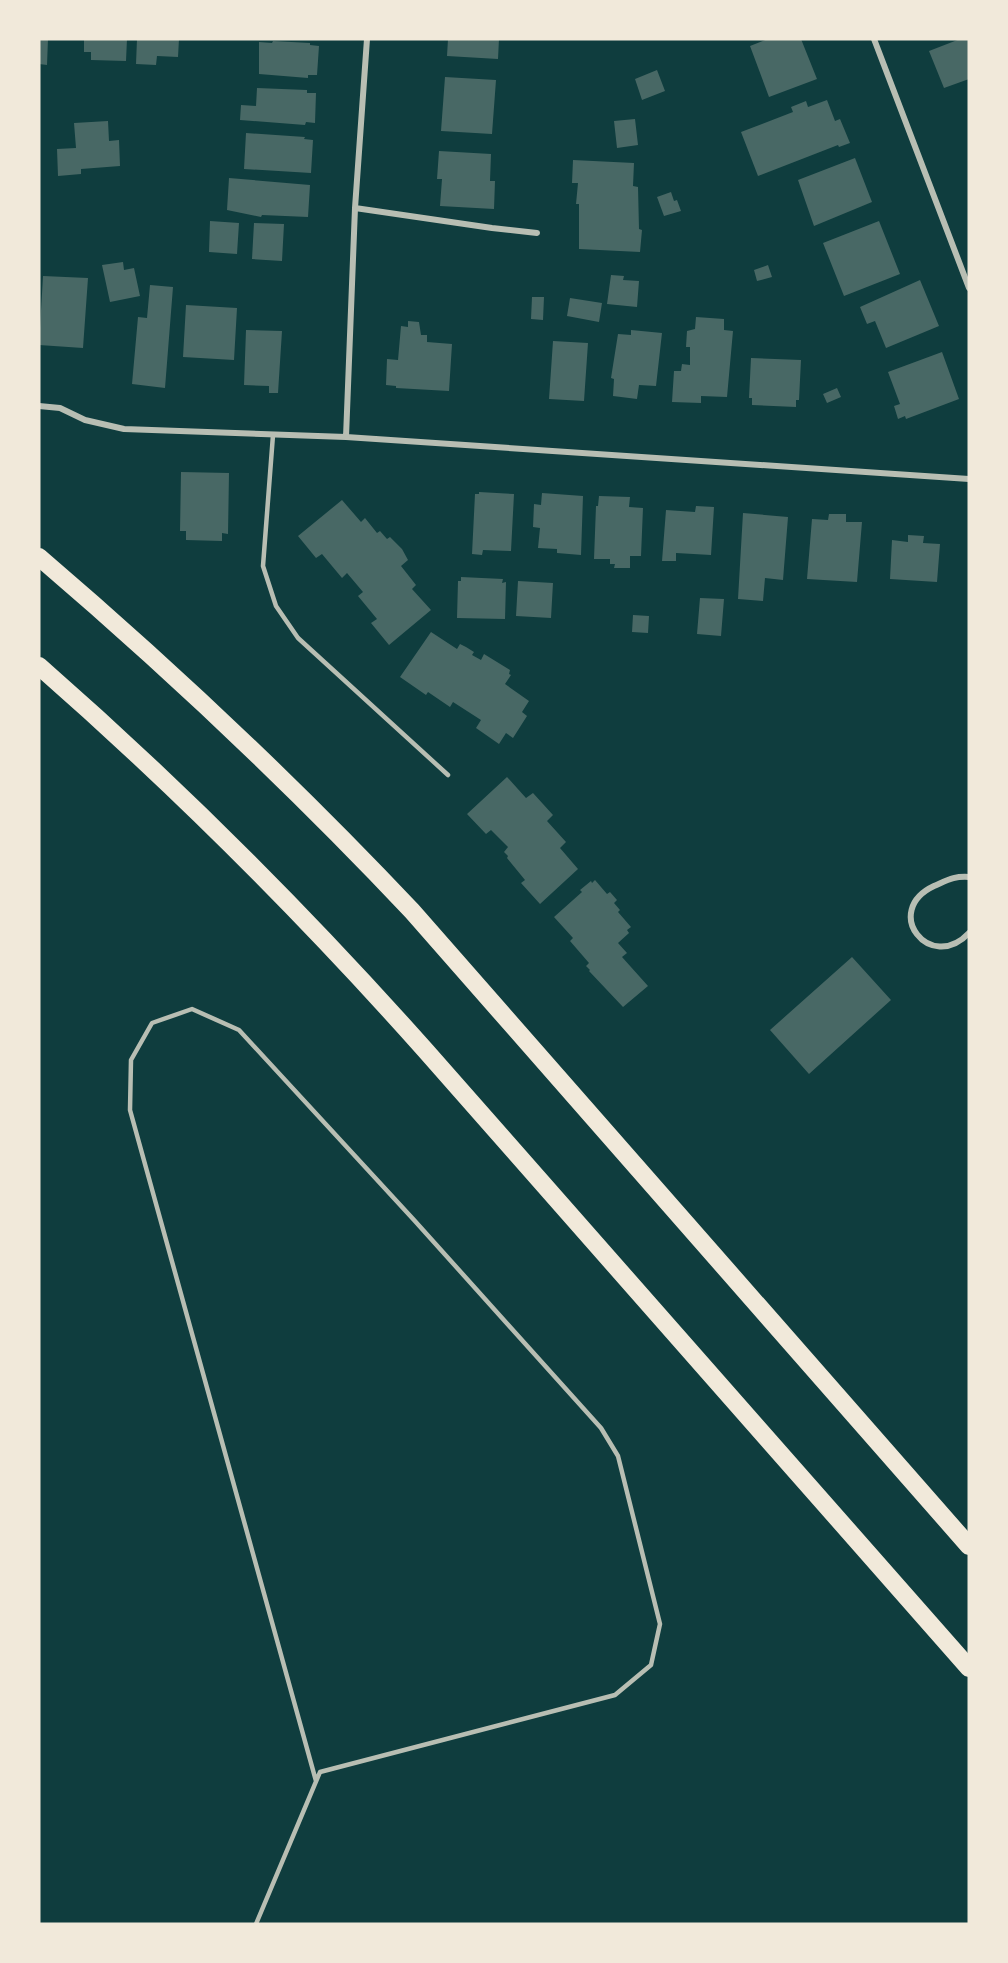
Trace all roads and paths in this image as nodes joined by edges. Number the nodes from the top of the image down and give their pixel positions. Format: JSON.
{"nodes":[{"id":1,"x":367,"y":39,"type":"edge"},
{"id":2,"x":874,"y":39,"type":"edge"},
{"id":3,"x":354,"y":208,"type":"junction"},
{"id":4,"x":537,"y":233,"type":"dead end"},
{"id":5,"x":969,"y":288,"type":"edge"},
{"id":6,"x":39,"y":406,"type":"edge"},
{"id":7,"x":273,"y":435,"type":"junction"},
{"id":8,"x":346,"y":437,"type":"junction"},
{"id":9,"x":969,"y":479,"type":"edge"},
{"id":10,"x":39,"y":557,"type":"edge"},
{"id":11,"x":39,"y":666,"type":"edge"},
{"id":12,"x":448,"y":775,"type":"dead end"},
{"id":13,"x":969,"y":877,"type":"edge"},
{"id":14,"x":969,"y":933,"type":"edge"},
{"id":15,"x":969,"y":1546,"type":"edge"},
{"id":16,"x":969,"y":1668,"type":"edge"},
{"id":17,"x":316,"y":1781,"type":"junction"},
{"id":18,"x":256,"y":1924,"type":"edge"}],
"edges":[{"from":1,"to":3,"type":"street"},
{"from":2,"to":5,"type":"street"},
{"from":3,"to":4,"type":"street"},
{"from":3,"to":8,"type":"street"},
{"from":6,"to":7,"type":"street"},
{"from":7,"to":8,"type":"street"},
{"from":7,"to":12,"type":"lane"},
{"from":8,"to":9,"type":"street"},
{"from":10,"to":15,"type":"highway"},
{"from":11,"to":16,"type":"highway"},
{"from":13,"to":14,"type":"street"},
{"from":17,"to":17,"type":"lane"},
{"from":17,"to":18,"type":"lane"}]}
